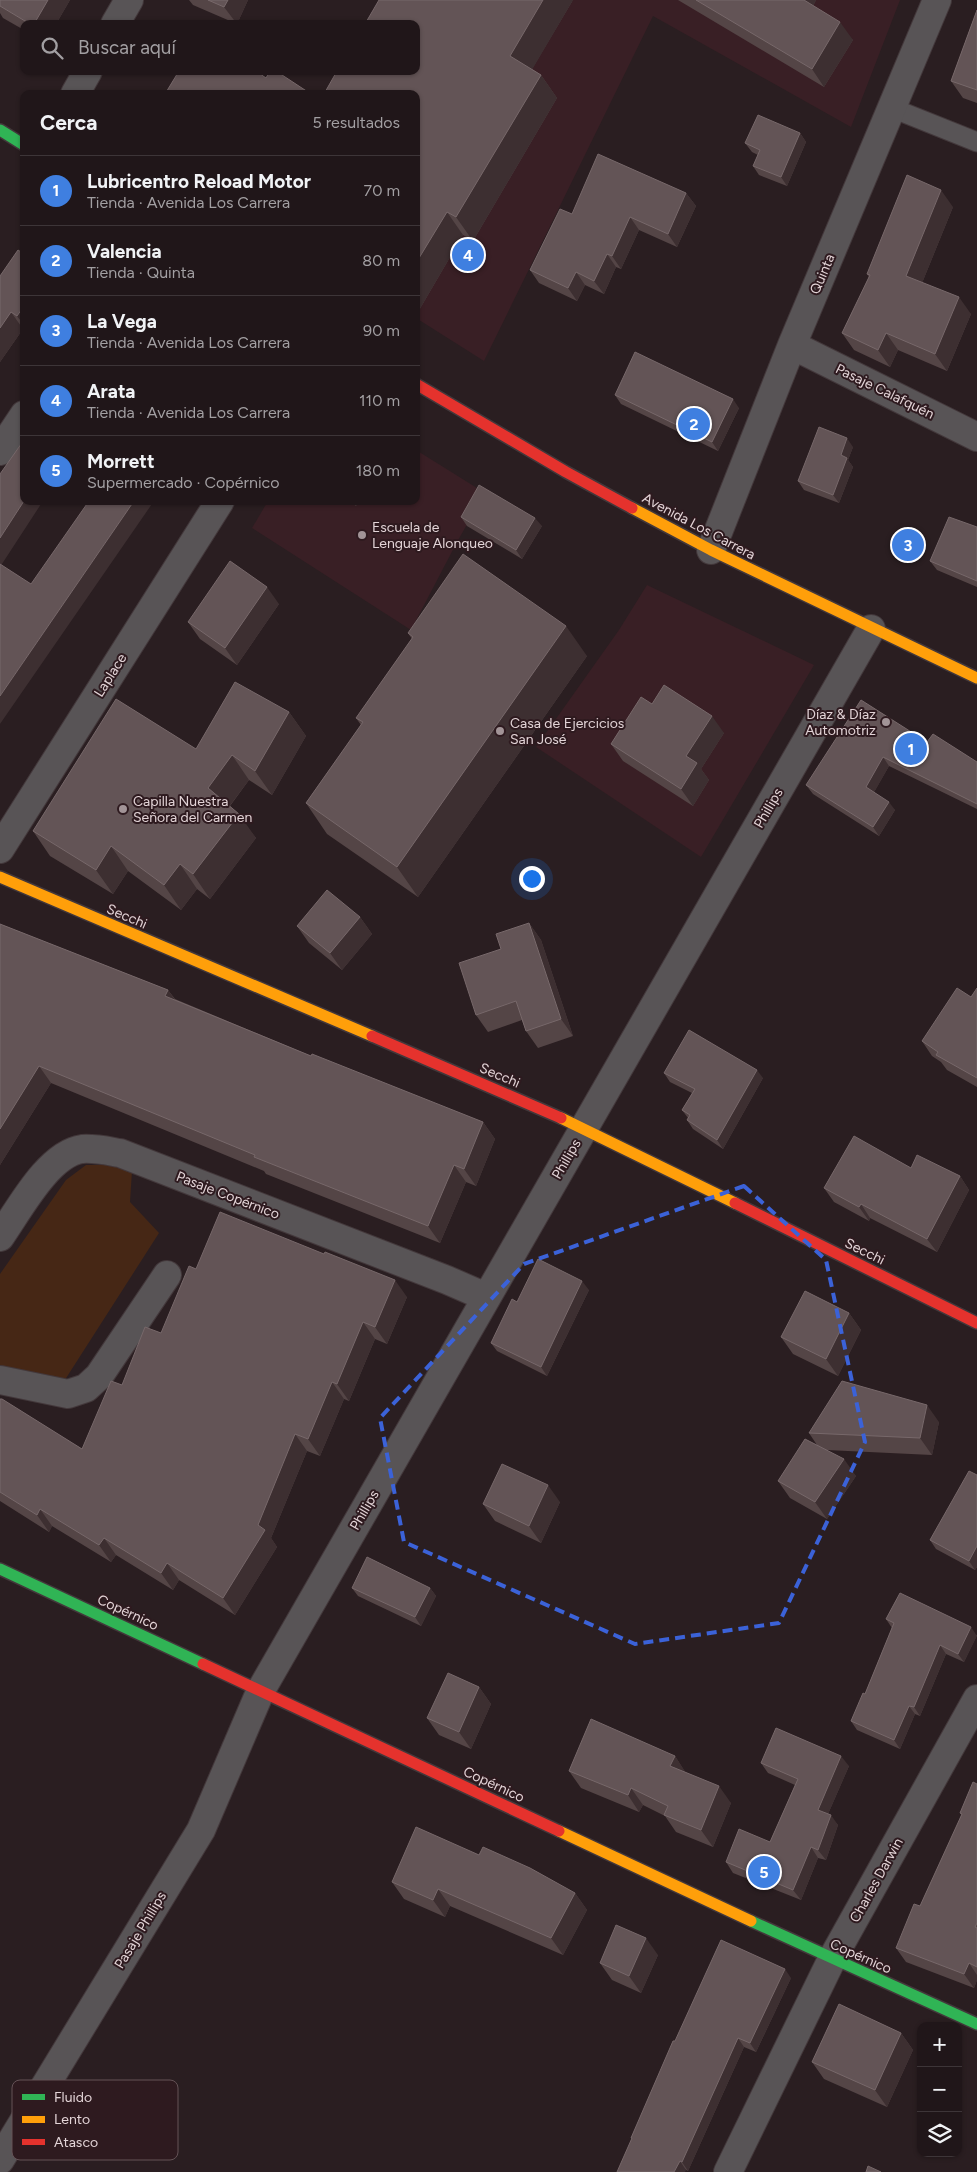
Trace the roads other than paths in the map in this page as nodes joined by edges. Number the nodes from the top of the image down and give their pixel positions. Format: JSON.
{"nodes":[{"id":1,"x":129,"y":0,"type":"edge"},
{"id":2,"x":937,"y":0,"type":"edge"},
{"id":3,"x":117,"y":20,"type":"edge"},
{"id":4,"x":86,"y":75,"type":"edge"},
{"id":5,"x":77,"y":90,"type":"edge"},
{"id":6,"x":892,"y":108,"type":"junction"},
{"id":7,"x":0,"y":130,"type":"edge"},
{"id":8,"x":20,"y":142,"type":"edge"},
{"id":9,"x":977,"y":142,"type":"edge"},
{"id":10,"x":792,"y":346,"type":"junction"},
{"id":11,"x":420,"y":386,"type":"edge"},
{"id":12,"x":20,"y":421,"type":"edge"},
{"id":13,"x":977,"y":437,"type":"edge"},
{"id":14,"x":0,"y":451,"type":"edge"},
{"id":15,"x":217,"y":505,"type":"edge"},
{"id":16,"x":711,"y":550,"type":"junction"},
{"id":17,"x":871,"y":628,"type":"junction"},
{"id":18,"x":977,"y":678,"type":"edge"},
{"id":19,"x":0,"y":849,"type":"edge"},
{"id":20,"x":0,"y":878,"type":"edge"},
{"id":21,"x":583,"y":1129,"type":"junction"},
{"id":22,"x":0,"y":1237,"type":"edge"},
{"id":23,"x":168,"y":1274,"type":"dead end"},
{"id":24,"x":486,"y":1297,"type":"junction"},
{"id":25,"x":977,"y":1323,"type":"edge"},
{"id":26,"x":0,"y":1380,"type":"edge"},
{"id":27,"x":0,"y":1569,"type":"edge"},
{"id":28,"x":261,"y":1690,"type":"junction"},
{"id":29,"x":977,"y":1700,"type":"edge"},
{"id":30,"x":832,"y":1959,"type":"junction"},
{"id":31,"x":977,"y":2024,"type":"edge"},
{"id":32,"x":49,"y":2080,"type":"edge"},
{"id":33,"x":12,"y":2140,"type":"edge"},
{"id":34,"x":0,"y":2160,"type":"edge"},
{"id":35,"x":728,"y":2172,"type":"edge"}],
"edges":[{"from":1,"to":3,"type":"street"},
{"from":2,"to":6,"type":"street","name":"Quinta"},
{"from":4,"to":5,"type":"street"},
{"from":6,"to":9,"type":"lane"},
{"from":6,"to":10,"type":"street","name":"Quinta"},
{"from":7,"to":8,"type":"street"},
{"from":10,"to":13,"type":"street","name":"Pasaje Calafquén"},
{"from":10,"to":16,"type":"street","name":"Quinta"},
{"from":11,"to":16,"type":"street","name":"Avenida Los Carrera"},
{"from":12,"to":14,"type":"street"},
{"from":15,"to":19,"type":"street","name":"Laplace"},
{"from":16,"to":17,"type":"street","name":"Avenida Los Carrera"},
{"from":17,"to":18,"type":"street","name":"Avenida Los Carrera"},
{"from":17,"to":21,"type":"street","name":"Phillips"},
{"from":20,"to":21,"type":"street","name":"Secchi"},
{"from":21,"to":24,"type":"street","name":"Phillips"},
{"from":21,"to":25,"type":"street","name":"Secchi"},
{"from":22,"to":24,"type":"street","name":"Pasaje Copérnico"},
{"from":23,"to":26,"type":"street"},
{"from":24,"to":28,"type":"street","name":"Phillips"},
{"from":27,"to":28,"type":"street","name":"Copérnico"},
{"from":28,"to":30,"type":"street","name":"Copérnico"},
{"from":28,"to":32,"type":"street","name":"Pasaje Phillips"},
{"from":29,"to":30,"type":"street","name":"Charles Darwin"},
{"from":30,"to":31,"type":"street","name":"Copérnico"},
{"from":30,"to":35,"type":"street","name":"Charles Darwin"},
{"from":33,"to":34,"type":"street","name":"Pasaje Phillips"}]}
